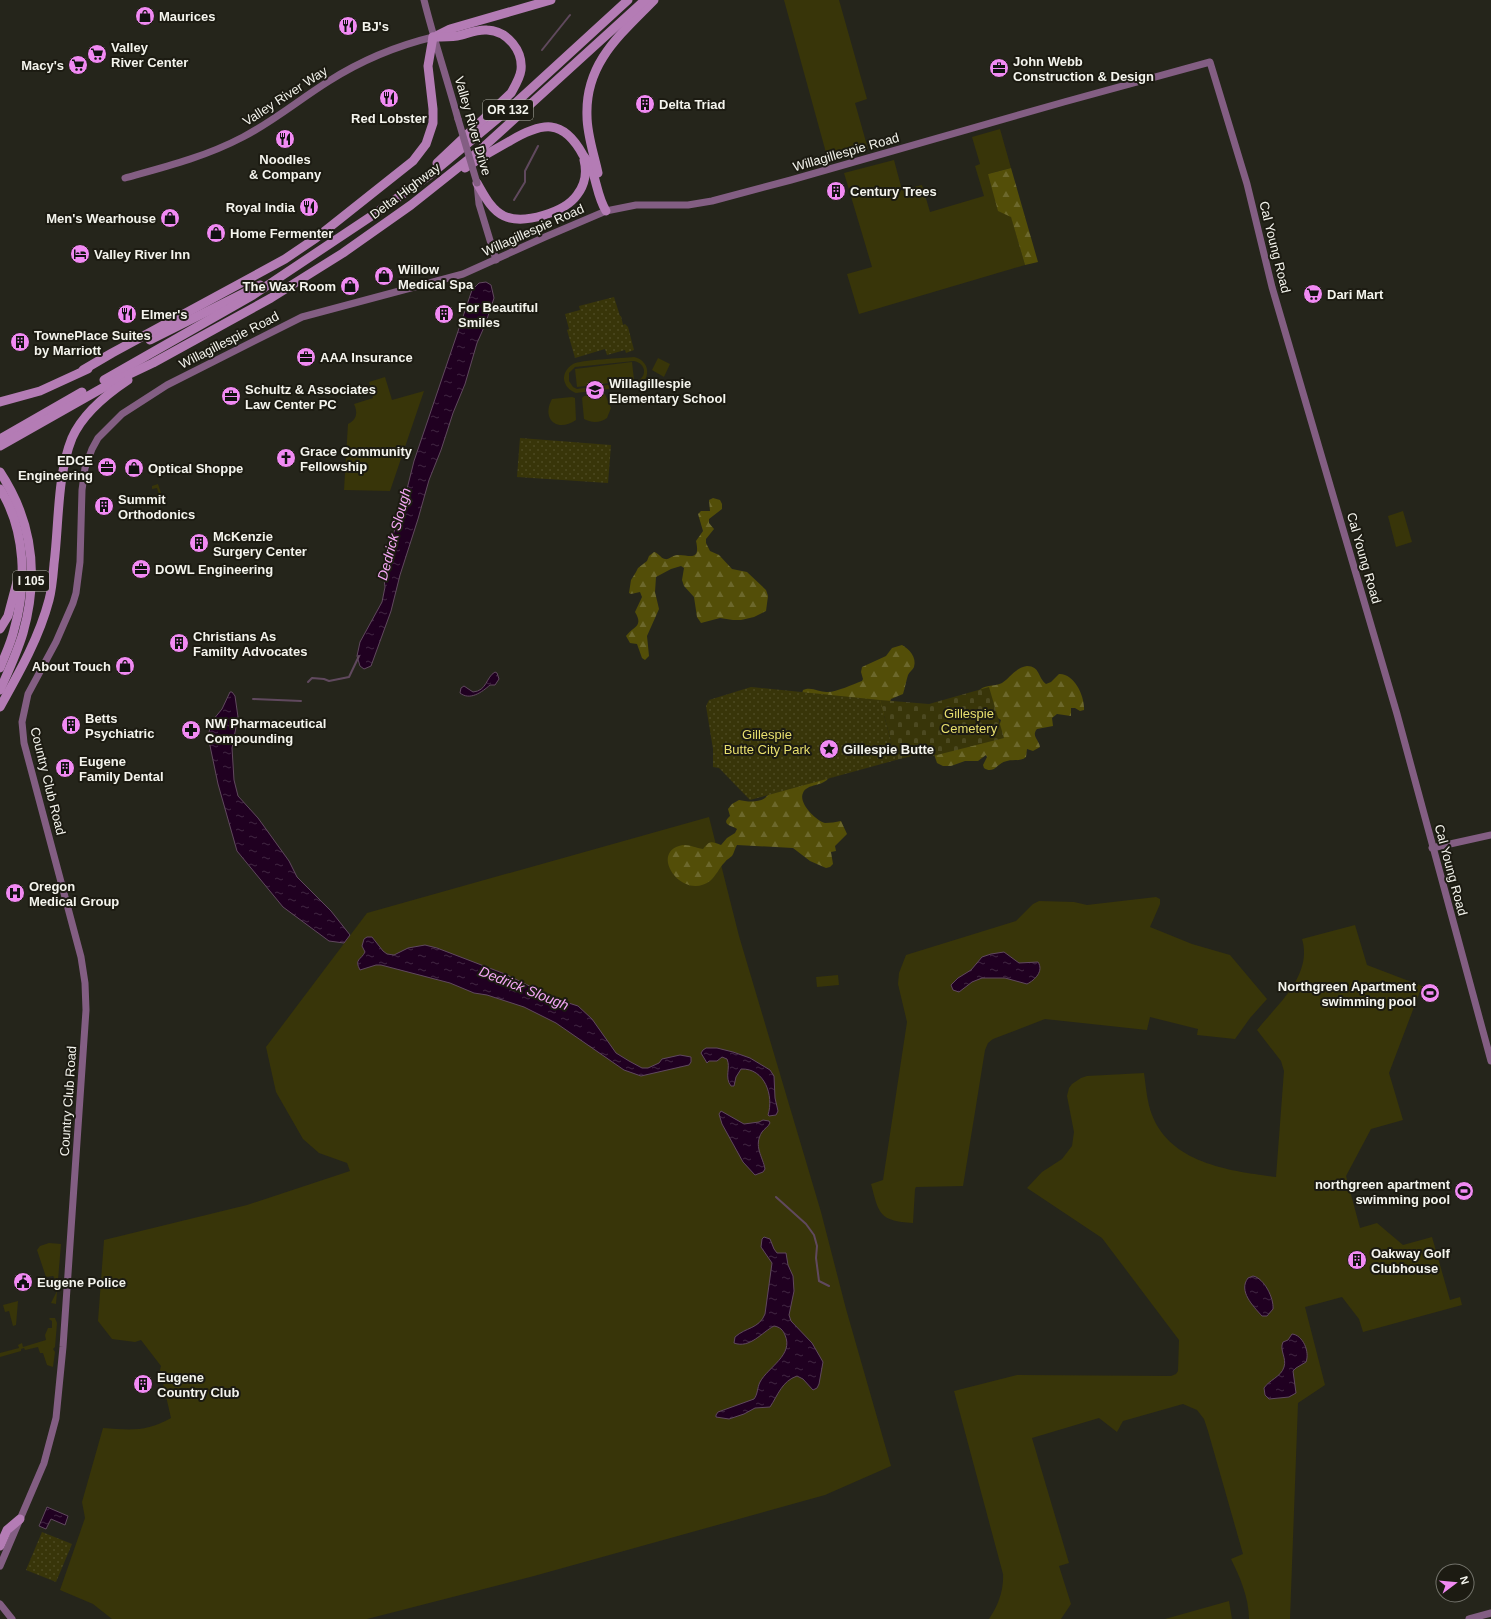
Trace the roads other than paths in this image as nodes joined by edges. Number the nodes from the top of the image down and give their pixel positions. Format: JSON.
{"nodes":[{"id":1,"x":424,"y":0,"type":"edge"},
{"id":2,"x":551,"y":0,"type":"edge"},
{"id":3,"x":628,"y":0,"type":"edge"},
{"id":4,"x":645,"y":0,"type":"edge"},
{"id":5,"x":654,"y":0,"type":"edge"},
{"id":6,"x":433,"y":37,"type":"junction"},
{"id":7,"x":1210,"y":62,"type":"joint"},
{"id":8,"x":583,"y":155,"type":"junction"},
{"id":9,"x":125,"y":178,"type":"dead end"},
{"id":10,"x":477,"y":183,"type":"junction"},
{"id":11,"x":411,"y":205,"type":"junction"},
{"id":12,"x":379,"y":211,"type":"junction"},
{"id":13,"x":606,"y":211,"type":"junction"},
{"id":14,"x":496,"y":260,"type":"junction"},
{"id":15,"x":297,"y":266,"type":"junction"},
{"id":16,"x":152,"y":363,"type":"junction"},
{"id":17,"x":83,"y":370,"type":"junction"},
{"id":18,"x":0,"y":402,"type":"edge"},
{"id":19,"x":0,"y":439,"type":"edge"},
{"id":20,"x":0,"y":446,"type":"edge"},
{"id":21,"x":0,"y":473,"type":"edge"},
{"id":22,"x":0,"y":489,"type":"edge"},
{"id":23,"x":20,"y":555,"type":"junction"},
{"id":24,"x":0,"y":629,"type":"edge"},
{"id":25,"x":56,"y":642,"type":"joint"},
{"id":26,"x":0,"y":668,"type":"edge"},
{"id":27,"x":0,"y":690,"type":"edge"},
{"id":28,"x":0,"y":707,"type":"edge"},
{"id":29,"x":1491,"y":835,"type":"edge"},
{"id":30,"x":1432,"y":848,"type":"junction"},
{"id":31,"x":1491,"y":1062,"type":"edge"},
{"id":32,"x":20,"y":1519,"type":"junction"},
{"id":33,"x":0,"y":1546,"type":"edge"},
{"id":34,"x":0,"y":1566,"type":"edge"},
{"id":35,"x":0,"y":1604,"type":"edge"},
{"id":36,"x":1491,"y":1613,"type":"edge"},
{"id":37,"x":12,"y":1619,"type":"edge"},
{"id":38,"x":1469,"y":1619,"type":"edge"}],
"edges":[{"from":1,"to":6,"type":"main road","name":"Valley River Drive"},
{"from":2,"to":6,"type":"highway"},
{"from":3,"to":12,"type":"highway","name":"Delta Highway","number":"OR 132"},
{"from":4,"to":11,"type":"highway","name":"Delta Highway","number":"OR 132"},
{"from":5,"to":13,"type":"highway"},
{"from":6,"to":9,"type":"main road","name":"Valley River Way"},
{"from":6,"to":10,"type":"main road","name":"Valley River Drive","bridge":true},
{"from":6,"to":12,"type":"highway"},
{"from":6,"to":17,"type":"highway"},
{"from":7,"to":13,"type":"main road","name":"Willagillespie Road"},
{"from":7,"to":30,"type":"main road","name":"Cal Young Road"},
{"from":8,"to":10,"type":"highway"},
{"from":8,"to":11,"type":"highway"},
{"from":8,"to":13,"type":"highway"},
{"from":10,"to":14,"type":"main road","name":"Valley River Drive"},
{"from":11,"to":16,"type":"highway","name":"Delta Highway","number":"OR 132"},
{"from":12,"to":15,"type":"highway","name":"Delta Highway","number":"OR 132"},
{"from":13,"to":14,"type":"main road","name":"Willagillespie Road"},
{"from":14,"to":25,"type":"main road","name":"Willagillespie Road"},
{"from":15,"to":17,"type":"highway"},
{"from":15,"to":19,"type":"highway"},
{"from":16,"to":20,"type":"highway"},
{"from":16,"to":28,"type":"highway"},
{"from":17,"to":18,"type":"highway"},
{"from":21,"to":27,"type":"highway","number":"I 105"},
{"from":22,"to":23,"type":"highway","number":"I 105"},
{"from":23,"to":24,"type":"highway"},
{"from":23,"to":26,"type":"highway","number":"I 105"},
{"from":25,"to":32,"type":"main road","name":"Country Club Road"},
{"from":29,"to":30,"type":"main road"},
{"from":30,"to":31,"type":"main road","name":"Cal Young Road"},
{"from":32,"to":33,"type":"highway"},
{"from":32,"to":34,"type":"main road","name":"Country Club Road"},
{"from":35,"to":37,"type":"main road"},
{"from":36,"to":38,"type":"main road"}]}
